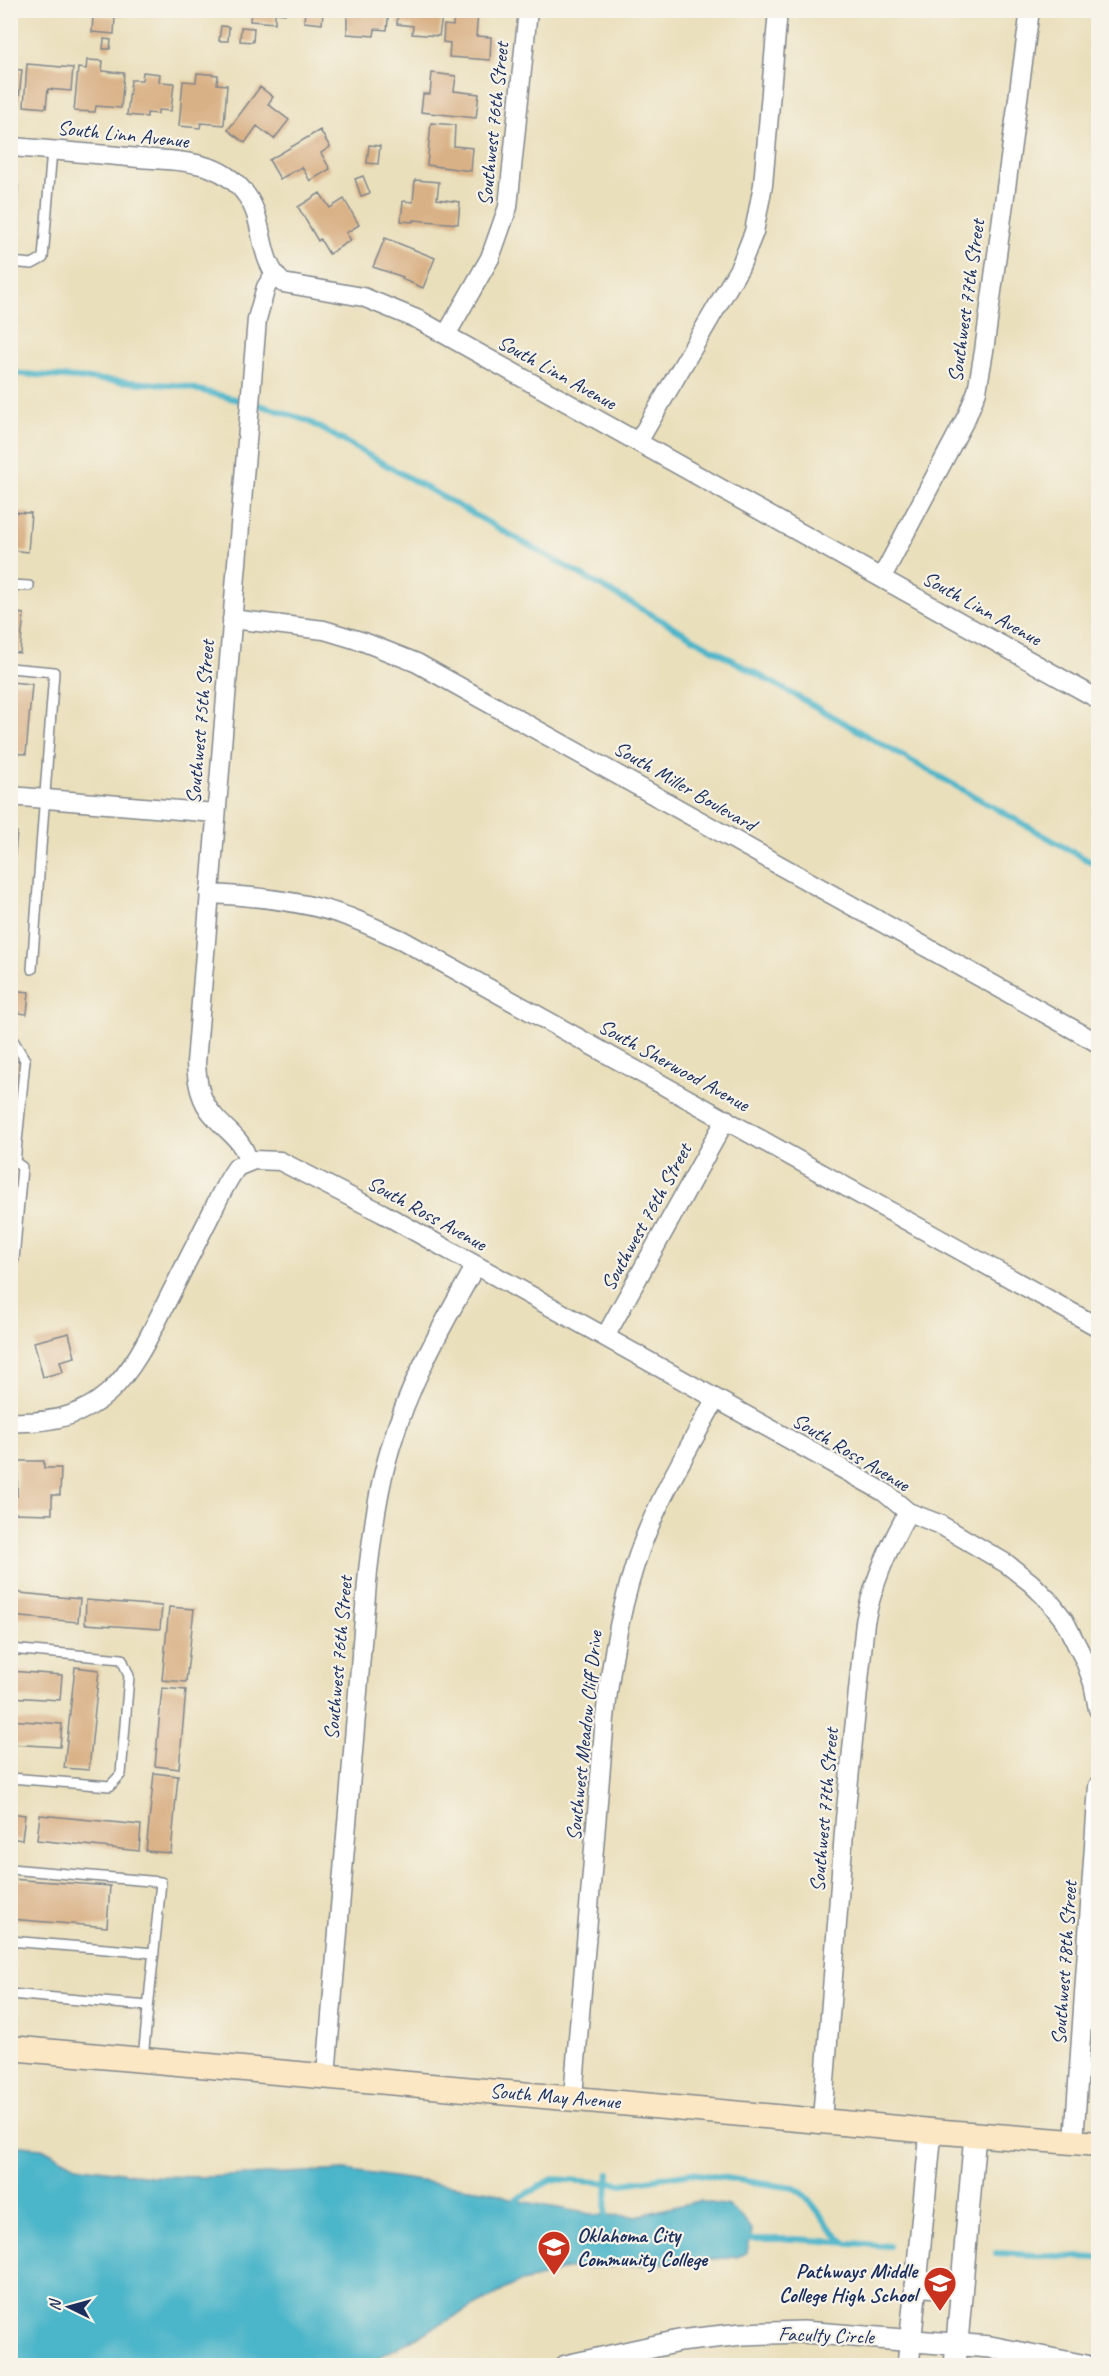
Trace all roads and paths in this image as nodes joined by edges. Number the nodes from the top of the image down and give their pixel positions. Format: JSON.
{"nodes":[{"id":1,"x":528,"y":10,"type":"edge"},
{"id":2,"x":778,"y":10,"type":"edge"},
{"id":3,"x":1030,"y":10,"type":"edge"},
{"id":4,"x":10,"y":147,"type":"edge"},
{"id":5,"x":52,"y":150,"type":"junction"},
{"id":6,"x":10,"y":262,"type":"edge"},
{"id":7,"x":274,"y":275,"type":"junction"},
{"id":8,"x":446,"y":335,"type":"junction"},
{"id":9,"x":638,"y":442,"type":"junction"},
{"id":10,"x":882,"y":577,"type":"junction"},
{"id":11,"x":10,"y":585,"type":"edge"},
{"id":12,"x":29,"y":586,"type":"dead end"},
{"id":13,"x":232,"y":619,"type":"junction"},
{"id":14,"x":10,"y":668,"type":"edge"},
{"id":15,"x":1098,"y":699,"type":"edge"},
{"id":16,"x":10,"y":796,"type":"edge"},
{"id":17,"x":46,"y":799,"type":"junction"},
{"id":18,"x":215,"y":813,"type":"junction"},
{"id":19,"x":209,"y":894,"type":"junction"},
{"id":20,"x":32,"y":969,"type":"dead end"},
{"id":21,"x":10,"y":1040,"type":"edge"},
{"id":22,"x":1098,"y":1043,"type":"edge"},
{"id":23,"x":726,"y":1119,"type":"junction"},
{"id":24,"x":13,"y":1160,"type":"edge"},
{"id":25,"x":248,"y":1161,"type":"junction"},
{"id":26,"x":10,"y":1258,"type":"edge"},
{"id":27,"x":476,"y":1265,"type":"junction"},
{"id":28,"x":1098,"y":1327,"type":"edge"},
{"id":29,"x":605,"y":1337,"type":"junction"},
{"id":30,"x":715,"y":1400,"type":"junction"},
{"id":31,"x":10,"y":1422,"type":"edge"},
{"id":32,"x":908,"y":1512,"type":"junction"},
{"id":33,"x":10,"y":1649,"type":"edge"},
{"id":34,"x":1098,"y":1709,"type":"edge"},
{"id":35,"x":10,"y":1778,"type":"edge"},
{"id":36,"x":1098,"y":1786,"type":"edge"},
{"id":37,"x":10,"y":1869,"type":"edge"},
{"id":38,"x":10,"y":1941,"type":"edge"},
{"id":39,"x":154,"y":1953,"type":"junction"},
{"id":40,"x":10,"y":1994,"type":"edge"},
{"id":41,"x":148,"y":2006,"type":"junction"},
{"id":42,"x":10,"y":2048,"type":"edge"},
{"id":43,"x":143,"y":2060,"type":"junction"},
{"id":44,"x":326,"y":2076,"type":"junction"},
{"id":45,"x":573,"y":2097,"type":"junction"},
{"id":46,"x":822,"y":2120,"type":"junction"},
{"id":47,"x":931,"y":2131,"type":"junction"},
{"id":48,"x":975,"y":2134,"type":"junction"},
{"id":49,"x":1074,"y":2142,"type":"junction"},
{"id":50,"x":1098,"y":2144,"type":"edge"},
{"id":51,"x":915,"y":2285,"type":"junction"},
{"id":52,"x":961,"y":2289,"type":"junction"},
{"id":53,"x":910,"y":2339,"type":"junction"},
{"id":54,"x":957,"y":2343,"type":"junction"},
{"id":55,"x":566,"y":2366,"type":"edge"},
{"id":56,"x":908,"y":2366,"type":"edge"},
{"id":57,"x":954,"y":2366,"type":"edge"},
{"id":58,"x":1086,"y":2366,"type":"edge"}],
"edges":[{"from":1,"to":8,"type":"street","name":"Southwest 76th Street"},
{"from":2,"to":9,"type":"street"},
{"from":3,"to":10,"type":"street","name":"Southwest 77th Street"},
{"from":4,"to":5,"type":"street","name":"South Linn Avenue"},
{"from":5,"to":6,"type":"lane"},
{"from":5,"to":7,"type":"street","name":"South Linn Avenue"},
{"from":7,"to":8,"type":"street","name":"South Linn Avenue"},
{"from":7,"to":13,"type":"street","name":"Southwest 75th Street"},
{"from":8,"to":9,"type":"street","name":"South Linn Avenue"},
{"from":9,"to":10,"type":"street","name":"South Linn Avenue"},
{"from":10,"to":15,"type":"street","name":"South Linn Avenue"},
{"from":11,"to":12,"type":"lane"},
{"from":13,"to":18,"type":"street","name":"Southwest 75th Street"},
{"from":13,"to":22,"type":"street","name":"South Miller Boulevard"},
{"from":14,"to":17,"type":"lane"},
{"from":16,"to":17,"type":"street"},
{"from":17,"to":18,"type":"street"},
{"from":17,"to":20,"type":"lane"},
{"from":18,"to":19,"type":"street","name":"Southwest 75th Street"},
{"from":19,"to":23,"type":"street","name":"South Sherwood Avenue"},
{"from":19,"to":25,"type":"street","name":"Southwest 75th Street"},
{"from":21,"to":24,"type":"lane"},
{"from":23,"to":28,"type":"street","name":"South Sherwood Avenue"},
{"from":23,"to":29,"type":"street","name":"Southwest 76th Street"},
{"from":24,"to":26,"type":"lane"},
{"from":25,"to":27,"type":"street","name":"South Ross Avenue"},
{"from":25,"to":31,"type":"street"},
{"from":27,"to":29,"type":"street","name":"South Ross Avenue"},
{"from":27,"to":44,"type":"street","name":"Southwest 76th Street"},
{"from":29,"to":30,"type":"street","name":"South Ross Avenue"},
{"from":30,"to":32,"type":"street","name":"South Ross Avenue"},
{"from":30,"to":45,"type":"street","name":"Southwest Meadow Cliff Drive"},
{"from":32,"to":34,"type":"street"},
{"from":32,"to":46,"type":"street","name":"Southwest 77th Street"},
{"from":33,"to":35,"type":"lane"},
{"from":36,"to":49,"type":"street","name":"Southwest 78th Street"},
{"from":37,"to":39,"type":"lane"},
{"from":38,"to":39,"type":"lane"},
{"from":39,"to":41,"type":"lane"},
{"from":40,"to":41,"type":"lane"},
{"from":41,"to":43,"type":"lane"},
{"from":42,"to":43,"type":"main road","name":"South May Avenue"},
{"from":43,"to":44,"type":"main road","name":"South May Avenue"},
{"from":44,"to":45,"type":"main road","name":"South May Avenue"},
{"from":45,"to":46,"type":"main road","name":"South May Avenue"},
{"from":46,"to":47,"type":"main road","name":"South May Avenue"},
{"from":47,"to":48,"type":"main road","name":"South May Avenue"},
{"from":47,"to":51,"type":"street"},
{"from":48,"to":49,"type":"main road","name":"South May Avenue"},
{"from":48,"to":52,"type":"street"},
{"from":49,"to":50,"type":"main road","name":"South May Avenue"},
{"from":51,"to":52,"type":"street"},
{"from":51,"to":53,"type":"street"},
{"from":52,"to":54,"type":"street"},
{"from":53,"to":54,"type":"street","name":"Faculty Circle"},
{"from":53,"to":55,"type":"street","name":"Faculty Circle"},
{"from":53,"to":56,"type":"street"},
{"from":54,"to":57,"type":"street"},
{"from":54,"to":58,"type":"street","name":"Faculty Circle"}]}
